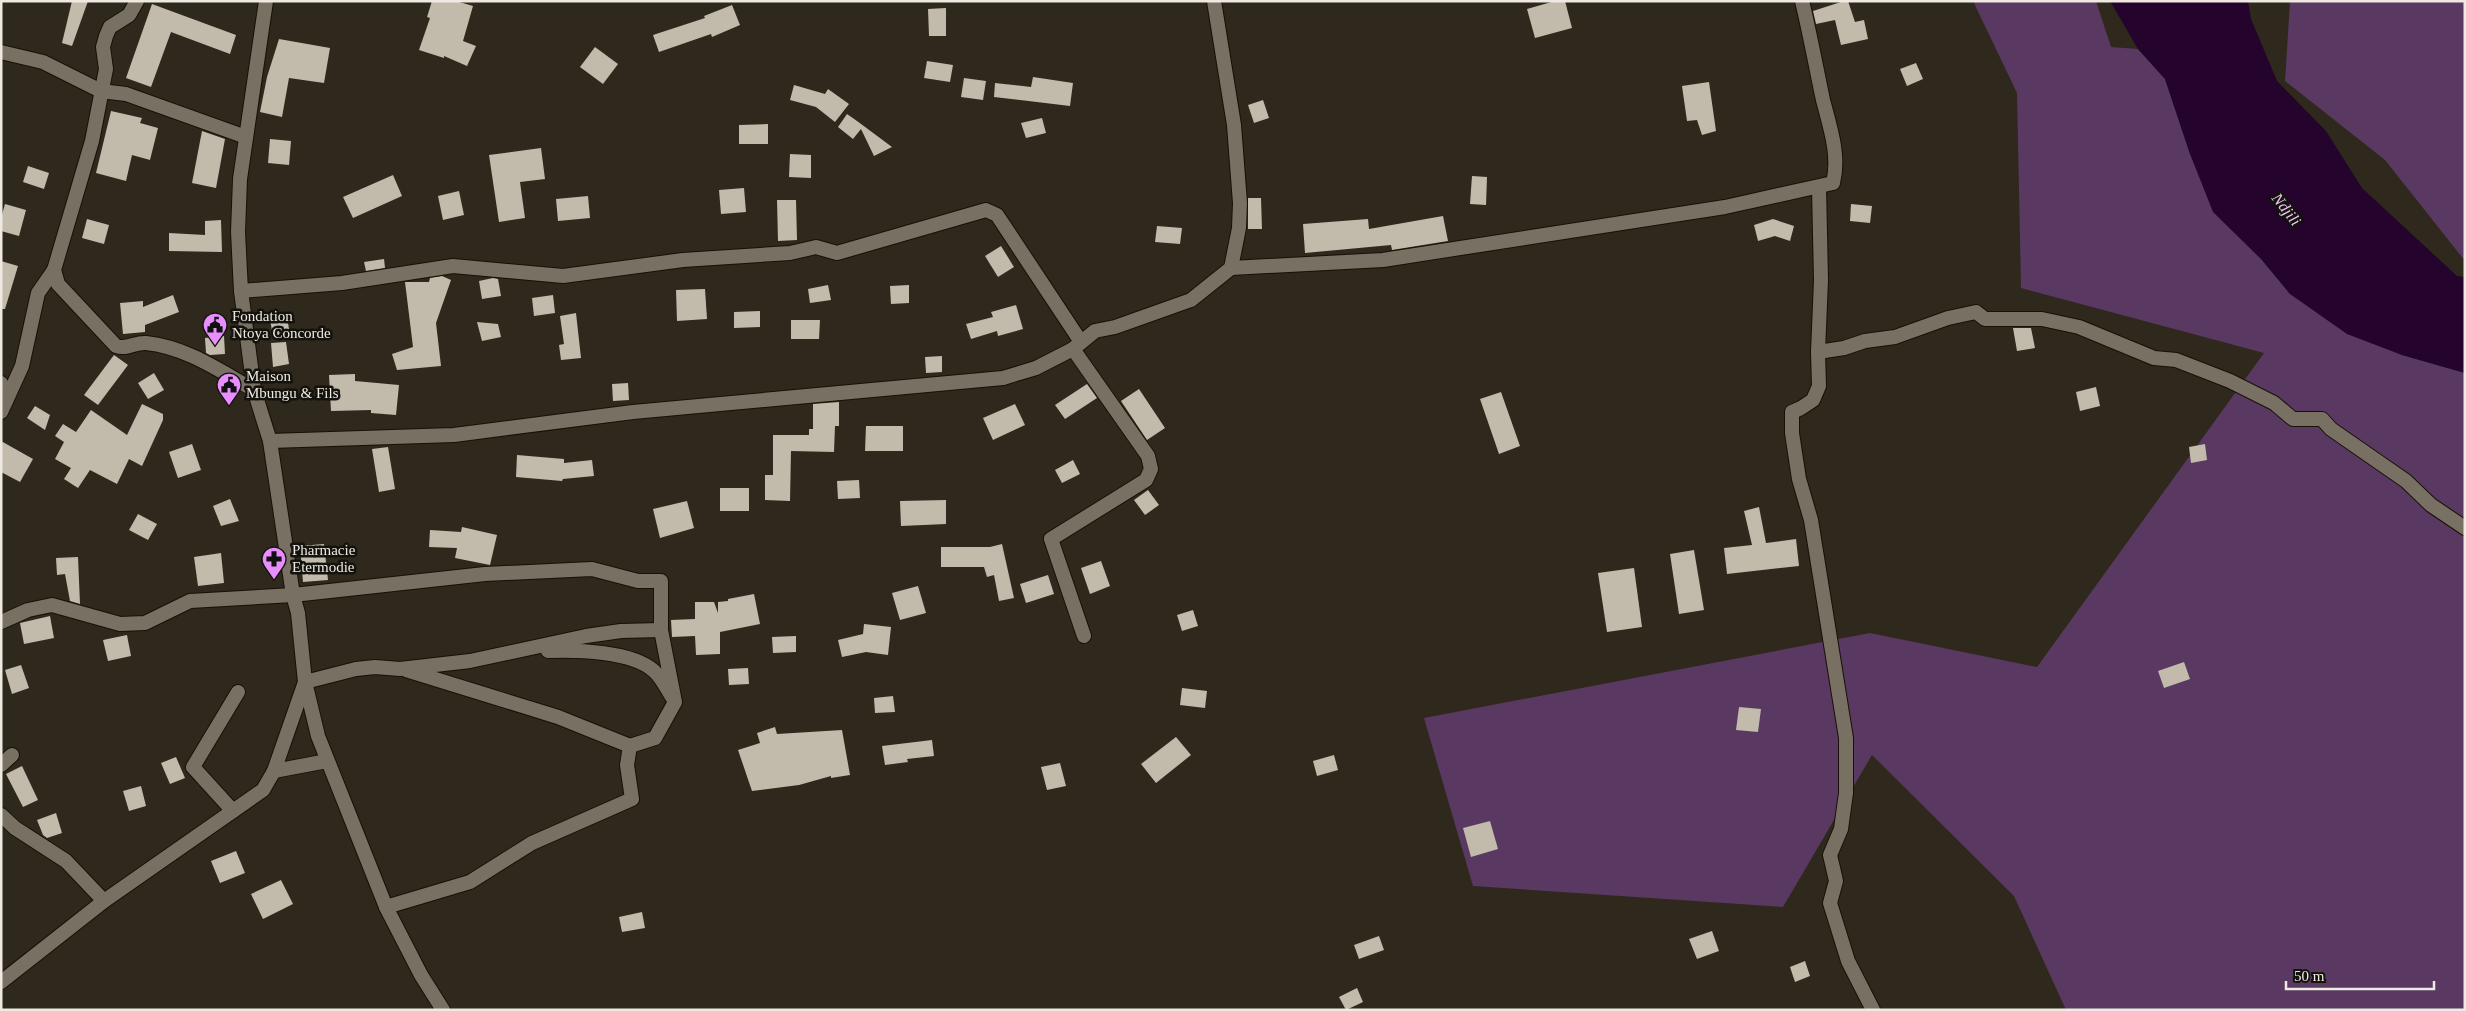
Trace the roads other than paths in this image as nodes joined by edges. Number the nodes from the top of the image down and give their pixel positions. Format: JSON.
{"nodes":[{"id":1,"x":137,"y":1,"type":"edge"},
{"id":2,"x":266,"y":1,"type":"edge"},
{"id":3,"x":1214,"y":1,"type":"edge"},
{"id":4,"x":1802,"y":1,"type":"edge"},
{"id":5,"x":1,"y":52,"type":"edge"},
{"id":6,"x":101,"y":91,"type":"junction"},
{"id":7,"x":246,"y":137,"type":"junction"},
{"id":8,"x":1818,"y":187,"type":"junction"},
{"id":9,"x":1231,"y":268,"type":"junction"},
{"id":10,"x":54,"y":270,"type":"junction"},
{"id":11,"x":241,"y":291,"type":"junction"},
{"id":12,"x":1077,"y":346,"type":"junction"},
{"id":13,"x":1818,"y":352,"type":"junction"},
{"id":14,"x":1,"y":383,"type":"edge"},
{"id":15,"x":254,"y":390,"type":"junction"},
{"id":16,"x":4,"y":406,"type":"edge"},
{"id":17,"x":270,"y":441,"type":"junction"},
{"id":18,"x":2465,"y":528,"type":"edge"},
{"id":19,"x":293,"y":595,"type":"junction"},
{"id":20,"x":1,"y":622,"type":"edge"},
{"id":21,"x":661,"y":630,"type":"junction"},
{"id":22,"x":1084,"y":636,"type":"dead end"},
{"id":23,"x":518,"y":651,"type":"junction"},
{"id":24,"x":400,"y":669,"type":"junction"},
{"id":25,"x":305,"y":682,"type":"junction"},
{"id":26,"x":238,"y":692,"type":"dead end"},
{"id":27,"x":675,"y":702,"type":"junction"},
{"id":28,"x":630,"y":746,"type":"junction"},
{"id":29,"x":12,"y":755,"type":"dead end"},
{"id":30,"x":327,"y":761,"type":"junction"},
{"id":31,"x":1,"y":765,"type":"edge"},
{"id":32,"x":274,"y":771,"type":"junction"},
{"id":33,"x":233,"y":811,"type":"junction"},
{"id":34,"x":1,"y":815,"type":"edge"},
{"id":35,"x":16,"y":828,"type":"junction"},
{"id":36,"x":1,"y":832,"type":"edge"},
{"id":37,"x":104,"y":901,"type":"junction"},
{"id":38,"x":386,"y":907,"type":"junction"},
{"id":39,"x":1,"y":982,"type":"edge"},
{"id":40,"x":443,"y":1010,"type":"edge"},
{"id":41,"x":1873,"y":1010,"type":"edge"}],
"edges":[{"from":1,"to":6,"type":"street"},
{"from":2,"to":7,"type":"street"},
{"from":3,"to":9,"type":"street"},
{"from":4,"to":8,"type":"street"},
{"from":5,"to":6,"type":"street"},
{"from":6,"to":7,"type":"street"},
{"from":6,"to":10,"type":"street"},
{"from":7,"to":11,"type":"street"},
{"from":8,"to":9,"type":"street"},
{"from":8,"to":13,"type":"street"},
{"from":9,"to":12,"type":"street"},
{"from":10,"to":15,"type":"street"},
{"from":10,"to":16,"type":"street"},
{"from":11,"to":12,"type":"street"},
{"from":11,"to":15,"type":"street"},
{"from":12,"to":17,"type":"street"},
{"from":12,"to":22,"type":"street"},
{"from":13,"to":18,"type":"street"},
{"from":13,"to":41,"type":"street"},
{"from":14,"to":16,"type":"street"},
{"from":15,"to":17,"type":"street"},
{"from":17,"to":19,"type":"street"},
{"from":19,"to":20,"type":"street"},
{"from":19,"to":21,"type":"street"},
{"from":19,"to":25,"type":"street"},
{"from":21,"to":23,"type":"street"},
{"from":21,"to":27,"type":"street"},
{"from":23,"to":24,"type":"street"},
{"from":23,"to":27,"type":"street"},
{"from":24,"to":25,"type":"street"},
{"from":24,"to":28,"type":"street"},
{"from":25,"to":30,"type":"street"},
{"from":25,"to":32,"type":"street"},
{"from":26,"to":33,"type":"street"},
{"from":27,"to":28,"type":"street"},
{"from":28,"to":38,"type":"street"},
{"from":29,"to":31,"type":"street"},
{"from":30,"to":32,"type":"street"},
{"from":30,"to":38,"type":"street"},
{"from":32,"to":33,"type":"street"},
{"from":33,"to":37,"type":"street"},
{"from":34,"to":35,"type":"street"},
{"from":35,"to":36,"type":"street"},
{"from":35,"to":37,"type":"street"},
{"from":37,"to":39,"type":"street"},
{"from":38,"to":40,"type":"street"}]}
